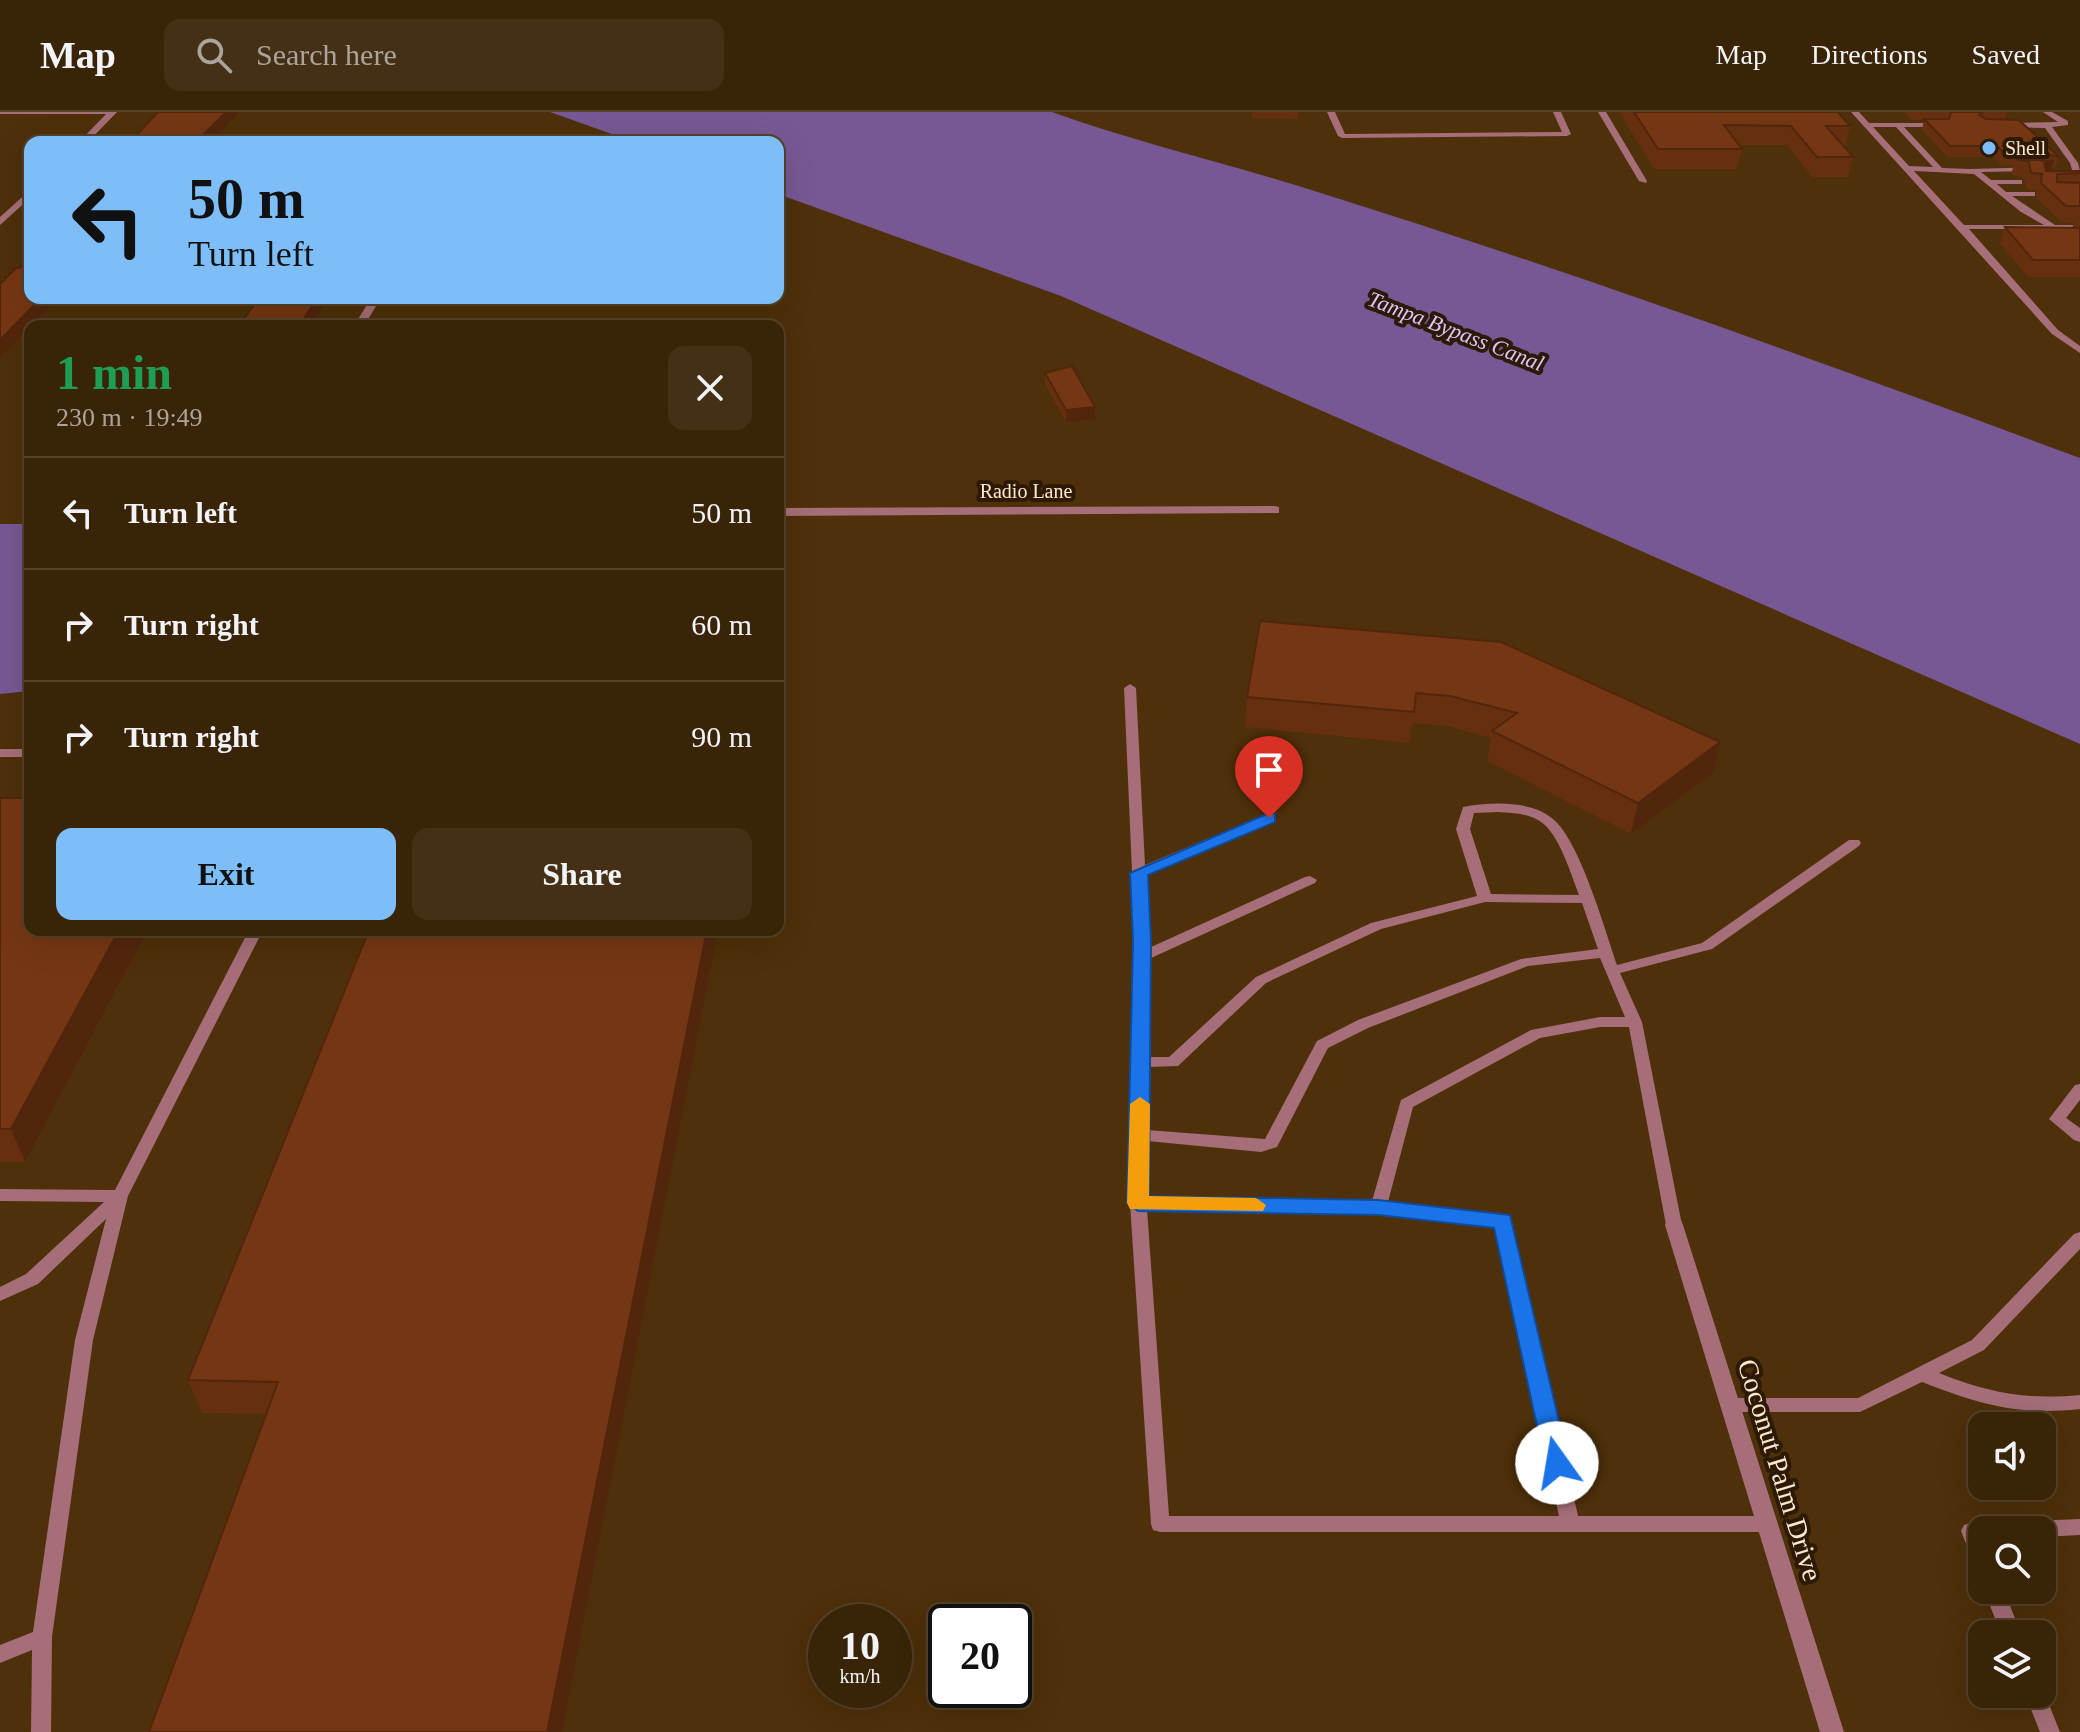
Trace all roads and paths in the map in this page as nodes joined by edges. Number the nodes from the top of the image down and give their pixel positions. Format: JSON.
{"nodes":[{"id":1,"x":0,"y":112,"type":"edge"},
{"id":2,"x":60,"y":112,"type":"edge"},
{"id":3,"x":113,"y":112,"type":"edge"},
{"id":4,"x":1331,"y":112,"type":"edge"},
{"id":5,"x":1557,"y":112,"type":"edge"},
{"id":6,"x":1602,"y":112,"type":"edge"},
{"id":7,"x":1855,"y":112,"type":"edge"},
{"id":8,"x":2047,"y":112,"type":"edge"},
{"id":9,"x":2007,"y":124,"type":"edge"},
{"id":10,"x":1867,"y":125,"type":"junction"},
{"id":11,"x":1898,"y":125,"type":"junction"},
{"id":12,"x":1943,"y":125,"type":"edge"},
{"id":13,"x":2047,"y":126,"type":"junction"},
{"id":14,"x":89,"y":136,"type":"edge"},
{"id":15,"x":2077,"y":163,"type":"edge"},
{"id":16,"x":1910,"y":168,"type":"junction"},
{"id":17,"x":1939,"y":169,"type":"junction"},
{"id":18,"x":1969,"y":170,"type":"junction"},
{"id":19,"x":2071,"y":175,"type":"junction"},
{"id":20,"x":1643,"y":181,"type":"dead end"},
{"id":21,"x":2080,"y":181,"type":"edge"},
{"id":22,"x":1992,"y":182,"type":"junction"},
{"id":23,"x":2019,"y":182,"type":"edge"},
{"id":24,"x":2044,"y":182,"type":"edge"},
{"id":25,"x":2005,"y":194,"type":"junction"},
{"id":26,"x":2032,"y":194,"type":"edge"},
{"id":27,"x":24,"y":199,"type":"edge"},
{"id":28,"x":0,"y":222,"type":"edge"},
{"id":29,"x":1962,"y":227,"type":"junction"},
{"id":30,"x":2055,"y":227,"type":"junction"},
{"id":31,"x":2080,"y":227,"type":"edge"},
{"id":32,"x":2080,"y":350,"type":"edge"},
{"id":33,"x":1275,"y":510,"type":"dead end"},
{"id":34,"x":784,"y":512,"type":"edge"},
{"id":35,"x":1130,"y":688,"type":"dead end"},
{"id":36,"x":0,"y":753,"type":"edge"},
{"id":37,"x":24,"y":753,"type":"edge"},
{"id":38,"x":1269,"y":818,"type":"dead end"},
{"id":39,"x":1854,"y":843,"type":"dead end"},
{"id":40,"x":1139,"y":873,"type":"junction"},
{"id":41,"x":1310,"y":880,"type":"dead end"},
{"id":42,"x":1485,"y":898,"type":"junction"},
{"id":43,"x":1585,"y":899,"type":"junction"},
{"id":44,"x":253,"y":936,"type":"edge"},
{"id":45,"x":1606,"y":953,"type":"junction"},
{"id":46,"x":1142,"y":957,"type":"junction"},
{"id":47,"x":1612,"y":971,"type":"junction"},
{"id":48,"x":1635,"y":1022,"type":"junction"},
{"id":49,"x":1140,"y":1062,"type":"junction"},
{"id":50,"x":2080,"y":1089,"type":"edge"},
{"id":51,"x":1139,"y":1135,"type":"junction"},
{"id":52,"x":2080,"y":1136,"type":"edge"},
{"id":53,"x":0,"y":1195,"type":"edge"},
{"id":54,"x":120,"y":1196,"type":"junction"},
{"id":55,"x":1138,"y":1203,"type":"junction"},
{"id":56,"x":1378,"y":1207,"type":"junction"},
{"id":57,"x":1674,"y":1225,"type":"joint"},
{"id":58,"x":2080,"y":1238,"type":"edge"},
{"id":59,"x":0,"y":1294,"type":"edge"},
{"id":60,"x":1922,"y":1374,"type":"junction"},
{"id":61,"x":2080,"y":1402,"type":"edge"},
{"id":62,"x":1730,"y":1405,"type":"junction"},
{"id":63,"x":1570,"y":1524,"type":"junction"},
{"id":64,"x":1767,"y":1524,"type":"junction"},
{"id":65,"x":2080,"y":1527,"type":"edge"},
{"id":66,"x":2056,"y":1528,"type":"edge"},
{"id":67,"x":42,"y":1637,"type":"junction"},
{"id":68,"x":0,"y":1654,"type":"edge"},
{"id":69,"x":2041,"y":1708,"type":"edge"},
{"id":70,"x":41,"y":1732,"type":"edge"},
{"id":71,"x":1832,"y":1732,"type":"edge"},
{"id":72,"x":2050,"y":1732,"type":"edge"}],
"edges":[{"from":1,"to":2,"type":"lane"},
{"from":2,"to":3,"type":"lane"},
{"from":3,"to":14,"type":"street"},
{"from":4,"to":5,"type":"lane"},
{"from":6,"to":20,"type":"lane"},
{"from":7,"to":10,"type":"lane"},
{"from":8,"to":13,"type":"lane"},
{"from":9,"to":13,"type":"lane"},
{"from":10,"to":11,"type":"lane"},
{"from":10,"to":16,"type":"lane"},
{"from":11,"to":12,"type":"lane"},
{"from":11,"to":17,"type":"lane"},
{"from":13,"to":15,"type":"lane"},
{"from":15,"to":19,"type":"lane"},
{"from":16,"to":17,"type":"lane"},
{"from":16,"to":29,"type":"lane"},
{"from":17,"to":18,"type":"lane"},
{"from":18,"to":19,"type":"lane"},
{"from":18,"to":22,"type":"lane"},
{"from":19,"to":21,"type":"lane"},
{"from":21,"to":24,"type":"lane"},
{"from":22,"to":23,"type":"lane"},
{"from":22,"to":25,"type":"lane"},
{"from":25,"to":26,"type":"lane"},
{"from":25,"to":30,"type":"lane"},
{"from":27,"to":28,"type":"street"},
{"from":29,"to":30,"type":"lane"},
{"from":29,"to":32,"type":"lane"},
{"from":30,"to":31,"type":"lane"},
{"from":33,"to":34,"type":"street","name":"Radio Lane"},
{"from":35,"to":40,"type":"lane"},
{"from":36,"to":37,"type":"lane"},
{"from":38,"to":40,"type":"lane"},
{"from":39,"to":47,"type":"lane"},
{"from":40,"to":46,"type":"lane"},
{"from":41,"to":46,"type":"lane"},
{"from":42,"to":43,"type":"lane"},
{"from":42,"to":43,"type":"lane"},
{"from":42,"to":49,"type":"lane"},
{"from":43,"to":45,"type":"lane"},
{"from":44,"to":54,"type":"lane"},
{"from":45,"to":47,"type":"lane"},
{"from":45,"to":51,"type":"lane"},
{"from":46,"to":49,"type":"lane"},
{"from":47,"to":48,"type":"lane"},
{"from":48,"to":56,"type":"lane"},
{"from":48,"to":57,"type":"lane"},
{"from":49,"to":51,"type":"lane"},
{"from":50,"to":52,"type":"lane"},
{"from":51,"to":55,"type":"lane"},
{"from":53,"to":54,"type":"lane"},
{"from":54,"to":59,"type":"lane"},
{"from":54,"to":67,"type":"lane"},
{"from":55,"to":56,"type":"lane"},
{"from":55,"to":63,"type":"lane"},
{"from":56,"to":63,"type":"lane"},
{"from":57,"to":62,"type":"street","name":"Coconut Palm Drive"},
{"from":58,"to":60,"type":"lane"},
{"from":60,"to":61,"type":"lane"},
{"from":60,"to":62,"type":"lane"},
{"from":62,"to":64,"type":"street","name":"Coconut Palm Drive"},
{"from":63,"to":64,"type":"lane"},
{"from":64,"to":71,"type":"street","name":"Coconut Palm Drive"},
{"from":65,"to":66,"type":"lane"},
{"from":67,"to":68,"type":"lane"},
{"from":67,"to":70,"type":"lane"},
{"from":69,"to":72,"type":"lane"}]}
